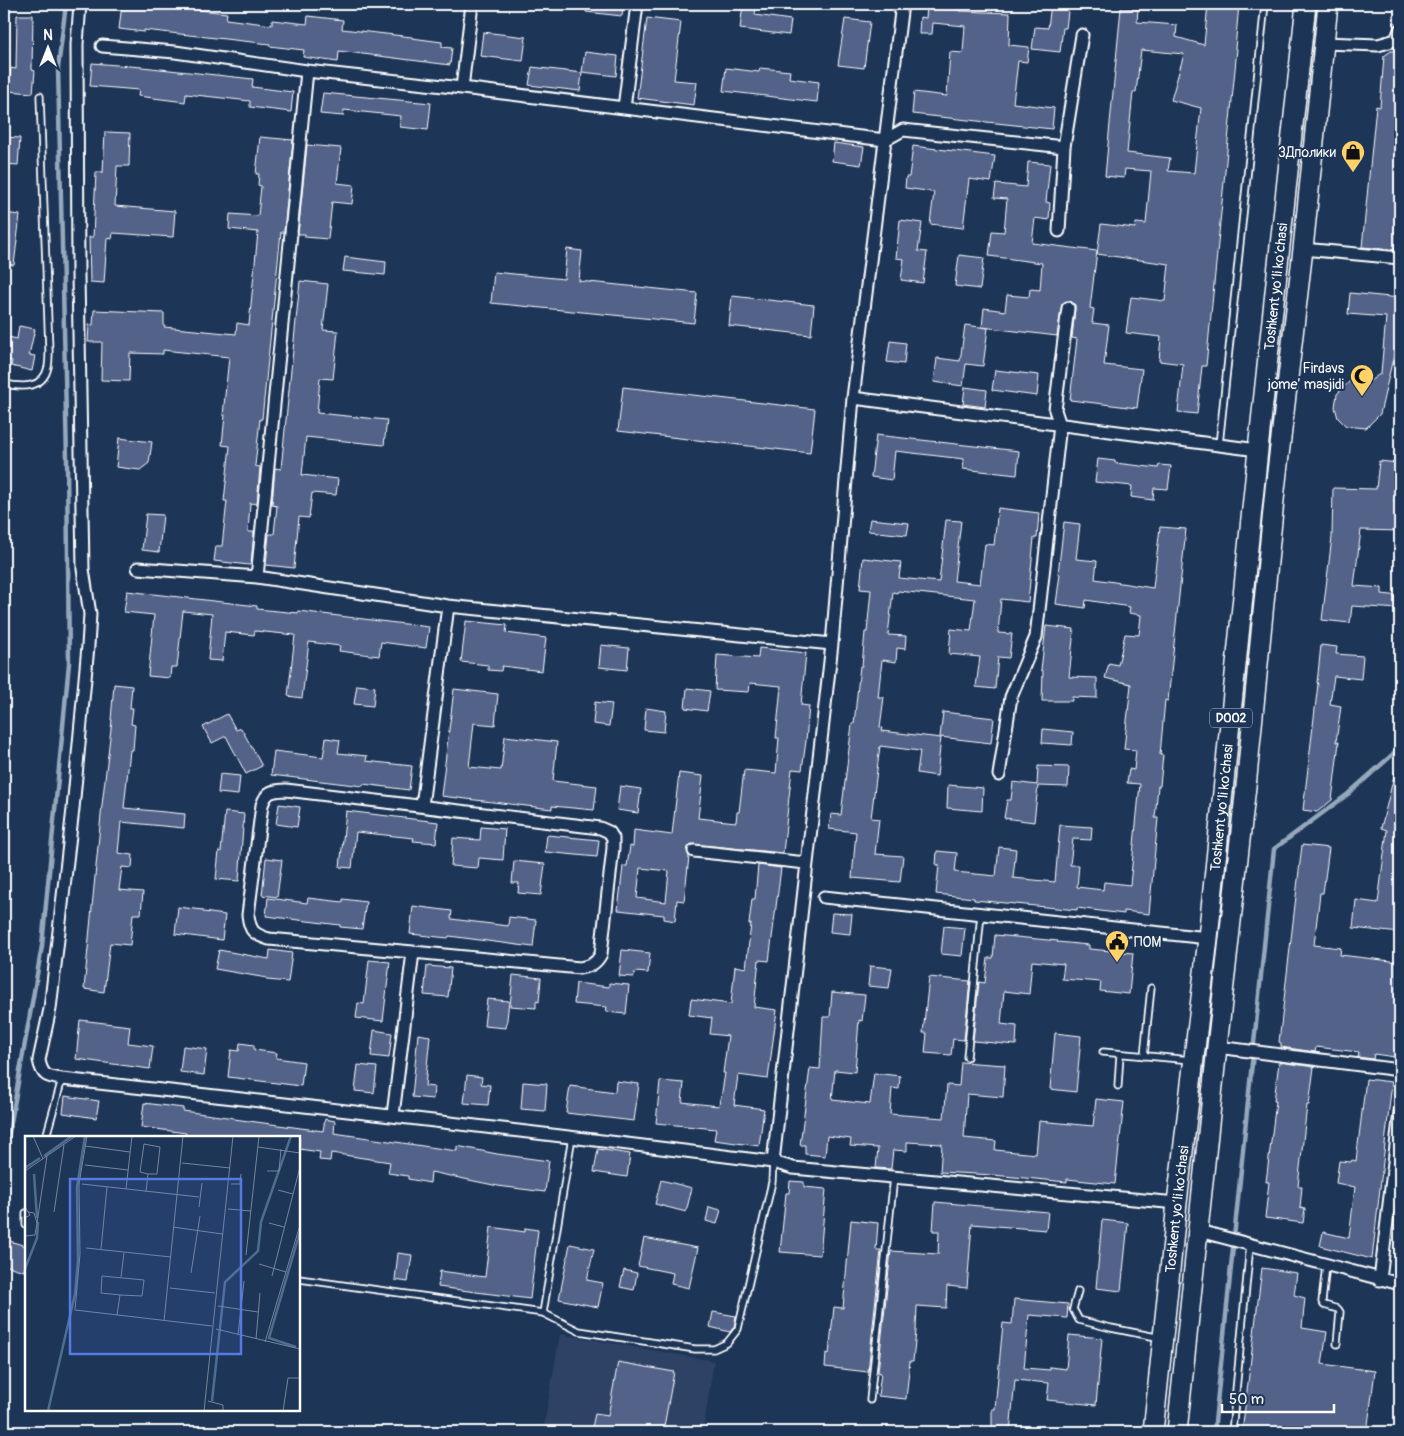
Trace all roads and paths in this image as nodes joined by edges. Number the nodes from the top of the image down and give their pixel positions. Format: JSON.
{"nodes":[{"id":1,"x":80,"y":4,"type":"edge"},
{"id":2,"x":472,"y":4,"type":"edge"},
{"id":3,"x":637,"y":4,"type":"edge"},
{"id":4,"x":902,"y":4,"type":"edge"},
{"id":5,"x":1265,"y":4,"type":"edge"},
{"id":6,"x":1306,"y":4,"type":"edge"},
{"id":7,"x":1328,"y":4,"type":"edge"},
{"id":8,"x":1400,"y":30,"type":"edge"},
{"id":9,"x":1082,"y":36,"type":"dead end"},
{"id":10,"x":1324,"y":43,"type":"junction"},
{"id":11,"x":102,"y":46,"type":"dead end"},
{"id":12,"x":307,"y":71,"type":"junction"},
{"id":13,"x":462,"y":88,"type":"junction"},
{"id":14,"x":40,"y":96,"type":"dead end"},
{"id":15,"x":624,"y":108,"type":"junction"},
{"id":16,"x":885,"y":140,"type":"junction"},
{"id":17,"x":1064,"y":147,"type":"junction"},
{"id":18,"x":1059,"y":231,"type":"dead end"},
{"id":19,"x":1303,"y":249,"type":"junction"},
{"id":20,"x":1400,"y":258,"type":"edge"},
{"id":21,"x":1068,"y":308,"type":"dead end"},
{"id":22,"x":4,"y":384,"type":"edge"},
{"id":23,"x":852,"y":398,"type":"junction"},
{"id":24,"x":1060,"y":425,"type":"junction"},
{"id":25,"x":1219,"y":445,"type":"junction"},
{"id":26,"x":1258,"y":450,"type":"junction"},
{"id":27,"x":138,"y":568,"type":"dead end"},
{"id":28,"x":257,"y":576,"type":"junction"},
{"id":29,"x":448,"y":606,"type":"junction"},
{"id":30,"x":832,"y":644,"type":"junction"},
{"id":31,"x":1234,"y":690,"type":"junction"},
{"id":32,"x":1255,"y":692,"type":"junction"},
{"id":33,"x":999,"y":775,"type":"dead end"},
{"id":34,"x":422,"y":806,"type":"junction"},
{"id":35,"x":694,"y":852,"type":"dead end"},
{"id":36,"x":806,"y":863,"type":"junction"},
{"id":37,"x":824,"y":897,"type":"dead end"},
{"id":38,"x":981,"y":914,"type":"junction"},
{"id":39,"x":1208,"y":938,"type":"junction"},
{"id":40,"x":413,"y":952,"type":"junction"},
{"id":41,"x":1151,"y":988,"type":"dead end"},
{"id":42,"x":1217,"y":1047,"type":"junction"},
{"id":43,"x":1103,"y":1052,"type":"dead end"},
{"id":44,"x":1120,"y":1054,"type":"junction"},
{"id":45,"x":1144,"y":1056,"type":"junction"},
{"id":46,"x":967,"y":1057,"type":"dead end"},
{"id":47,"x":1193,"y":1060,"type":"junction"},
{"id":48,"x":1400,"y":1070,"type":"edge"},
{"id":49,"x":62,"y":1079,"type":"junction"},
{"id":50,"x":1118,"y":1086,"type":"dead end"},
{"id":51,"x":1400,"y":1112,"type":"edge"},
{"id":52,"x":393,"y":1115,"type":"junction"},
{"id":53,"x":46,"y":1136,"type":"edge"},
{"id":54,"x":572,"y":1137,"type":"junction"},
{"id":55,"x":773,"y":1162,"type":"junction"},
{"id":56,"x":894,"y":1178,"type":"junction"},
{"id":57,"x":1177,"y":1204,"type":"junction"},
{"id":58,"x":1198,"y":1230,"type":"junction"},
{"id":59,"x":1245,"y":1243,"type":"junction"},
{"id":60,"x":1326,"y":1265,"type":"junction"},
{"id":61,"x":300,"y":1279,"type":"edge"},
{"id":62,"x":1380,"y":1280,"type":"junction"},
{"id":63,"x":1400,"y":1284,"type":"edge"},
{"id":64,"x":1078,"y":1291,"type":"dead end"},
{"id":65,"x":543,"y":1313,"type":"junction"},
{"id":66,"x":1163,"y":1339,"type":"junction"},
{"id":67,"x":1337,"y":1344,"type":"dead end"},
{"id":68,"x":870,"y":1400,"type":"dead end"},
{"id":69,"x":1153,"y":1432,"type":"edge"},
{"id":70,"x":1177,"y":1432,"type":"edge"},
{"id":71,"x":1232,"y":1432,"type":"edge"}],
"edges":[{"from":1,"to":49,"type":"street"},
{"from":2,"to":13,"type":"street"},
{"from":3,"to":15,"type":"street"},
{"from":4,"to":16,"type":"street"},
{"from":5,"to":25,"type":"lane"},
{"from":6,"to":26,"type":"highway","name":"Toshkent yo‘li ko‘chasi","number":"D002"},
{"from":7,"to":10,"type":"highway","name":"Toshkent yo‘li ko‘chasi","number":"D002"},
{"from":8,"to":10,"type":"street"},
{"from":9,"to":17,"type":"street"},
{"from":10,"to":19,"type":"highway","name":"Toshkent yo‘li ko‘chasi","number":"D002"},
{"from":11,"to":12,"type":"street"},
{"from":12,"to":13,"type":"street"},
{"from":12,"to":28,"type":"street"},
{"from":13,"to":15,"type":"street"},
{"from":14,"to":22,"type":"lane"},
{"from":15,"to":16,"type":"street"},
{"from":16,"to":17,"type":"street"},
{"from":16,"to":23,"type":"street"},
{"from":17,"to":18,"type":"street"},
{"from":19,"to":20,"type":"street"},
{"from":19,"to":32,"type":"highway","name":"Toshkent yo‘li ko‘chasi","number":"D002"},
{"from":21,"to":24,"type":"street"},
{"from":23,"to":24,"type":"street"},
{"from":23,"to":30,"type":"street"},
{"from":24,"to":25,"type":"street"},
{"from":24,"to":33,"type":"street"},
{"from":25,"to":26,"type":"street"},
{"from":26,"to":31,"type":"highway","name":"Toshkent yo‘li ko‘chasi","number":"D002"},
{"from":27,"to":28,"type":"street"},
{"from":28,"to":29,"type":"street"},
{"from":29,"to":30,"type":"street"},
{"from":29,"to":34,"type":"street"},
{"from":30,"to":36,"type":"street"},
{"from":31,"to":32,"type":"highway"},
{"from":31,"to":39,"type":"highway","name":"Toshkent yo‘li ko‘chasi","number":"D002"},
{"from":32,"to":42,"type":"highway","name":"Toshkent yo‘li ko‘chasi","number":"D002"},
{"from":34,"to":40,"type":"street"},
{"from":34,"to":40,"type":"street"},
{"from":35,"to":36,"type":"street"},
{"from":36,"to":55,"type":"street"},
{"from":37,"to":38,"type":"street"},
{"from":38,"to":39,"type":"street"},
{"from":38,"to":46,"type":"lane"},
{"from":39,"to":47,"type":"highway","name":"Toshkent yo‘li ko‘chasi","number":"D002"},
{"from":40,"to":52,"type":"street"},
{"from":41,"to":45,"type":"lane"},
{"from":42,"to":48,"type":"street"},
{"from":42,"to":58,"type":"highway","name":"Toshkent yo‘li ko‘chasi","number":"D002"},
{"from":43,"to":44,"type":"lane"},
{"from":44,"to":45,"type":"lane"},
{"from":44,"to":50,"type":"lane"},
{"from":45,"to":47,"type":"lane"},
{"from":47,"to":57,"type":"highway","name":"Toshkent yo‘li ko‘chasi","number":"D002"},
{"from":49,"to":52,"type":"street"},
{"from":49,"to":53,"type":"lane"},
{"from":51,"to":62,"type":"street"},
{"from":52,"to":54,"type":"street"},
{"from":54,"to":55,"type":"street"},
{"from":54,"to":65,"type":"lane"},
{"from":55,"to":56,"type":"street"},
{"from":55,"to":65,"type":"lane"},
{"from":56,"to":57,"type":"street"},
{"from":56,"to":68,"type":"lane"},
{"from":57,"to":66,"type":"highway","name":"Toshkent yo‘li ko‘chasi","number":"D002"},
{"from":58,"to":59,"type":"street"},
{"from":58,"to":70,"type":"highway","name":"Toshkent yo‘li ko‘chasi","number":"D002"},
{"from":59,"to":60,"type":"street"},
{"from":59,"to":71,"type":"lane"},
{"from":60,"to":62,"type":"street"},
{"from":60,"to":67,"type":"lane"},
{"from":61,"to":65,"type":"lane"},
{"from":62,"to":63,"type":"street"},
{"from":64,"to":66,"type":"lane"},
{"from":66,"to":69,"type":"highway","name":"Toshkent yo‘li ko‘chasi","number":"D002"}]}
